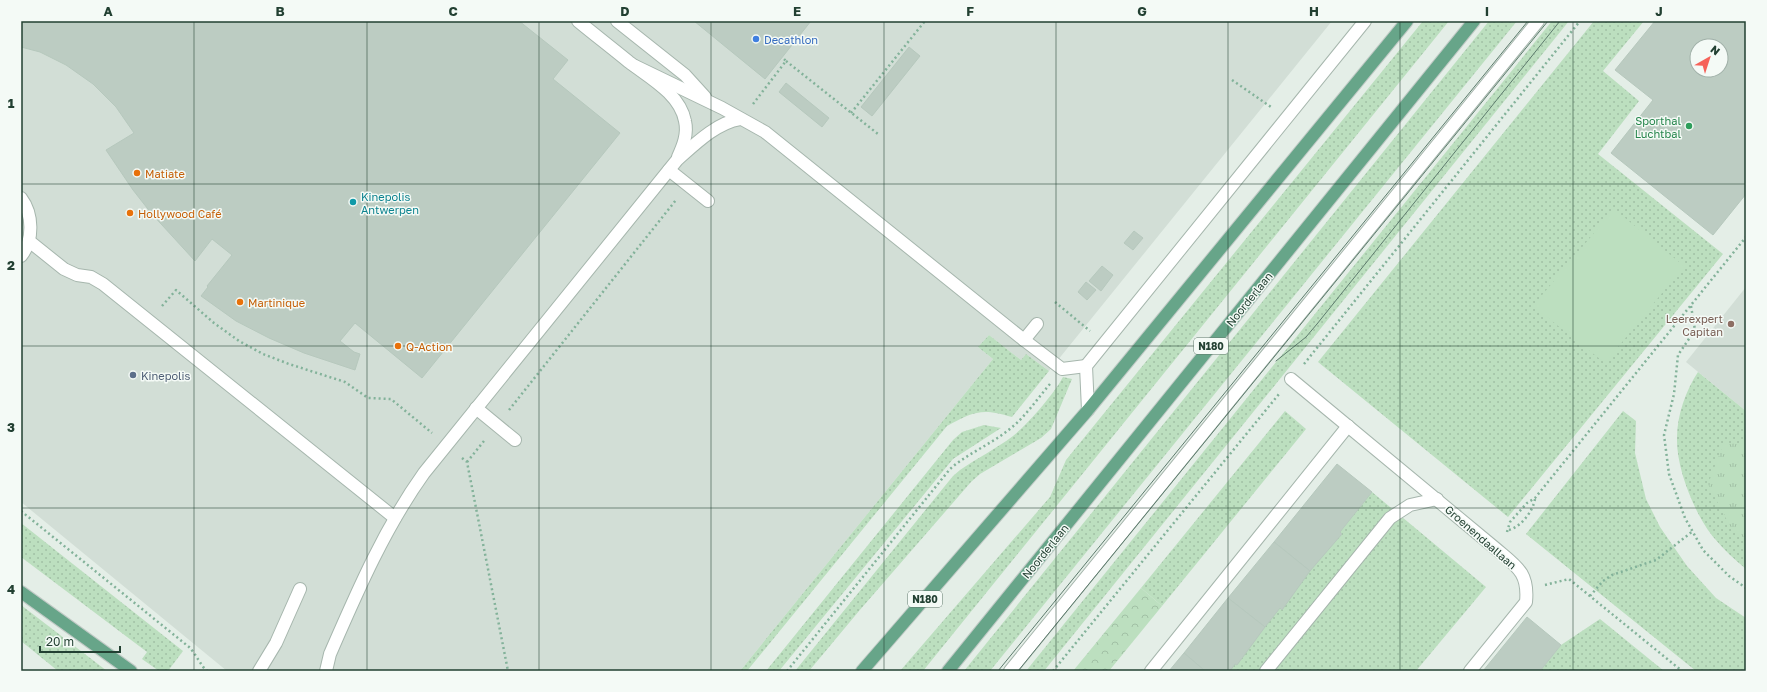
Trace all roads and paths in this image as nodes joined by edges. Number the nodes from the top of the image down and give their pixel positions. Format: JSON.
{"nodes":[{"id":1,"x":578,"y":21,"type":"edge"},
{"id":2,"x":617,"y":21,"type":"edge"},
{"id":3,"x":925,"y":21,"type":"edge"},
{"id":4,"x":1365,"y":21,"type":"edge"},
{"id":5,"x":1407,"y":21,"type":"edge"},
{"id":6,"x":1474,"y":21,"type":"edge"},
{"id":7,"x":1538,"y":21,"type":"edge"},
{"id":8,"x":1580,"y":21,"type":"edge"},
{"id":9,"x":782,"y":57,"type":"dead end"},
{"id":10,"x":786,"y":61,"type":"junction"},
{"id":11,"x":635,"y":66,"type":"junction"},
{"id":12,"x":1232,"y":80,"type":"dead end"},
{"id":13,"x":709,"y":101,"type":"junction"},
{"id":14,"x":1276,"y":110,"type":"dead end"},
{"id":15,"x":851,"y":113,"type":"junction"},
{"id":16,"x":740,"y":119,"type":"junction"},
{"id":17,"x":878,"y":134,"type":"dead end"},
{"id":18,"x":677,"y":160,"type":"junction"},
{"id":19,"x":669,"y":170,"type":"junction"},
{"id":20,"x":687,"y":186,"type":"junction"},
{"id":21,"x":21,"y":198,"type":"edge"},
{"id":22,"x":708,"y":202,"type":"dead end"},
{"id":23,"x":1746,"y":237,"type":"edge"},
{"id":24,"x":29,"y":241,"type":"junction"},
{"id":25,"x":21,"y":256,"type":"edge"},
{"id":26,"x":1055,"y":302,"type":"dead end"},
{"id":27,"x":1691,"y":305,"type":"junction"},
{"id":28,"x":149,"y":321,"type":"junction"},
{"id":29,"x":1037,"y":324,"type":"dead end"},
{"id":30,"x":1092,"y":333,"type":"dead end"},
{"id":31,"x":1024,"y":340,"type":"junction"},
{"id":32,"x":1086,"y":366,"type":"junction"},
{"id":33,"x":1292,"y":379,"type":"junction"},
{"id":34,"x":476,"y":408,"type":"junction"},
{"id":35,"x":1088,"y":410,"type":"junction"},
{"id":36,"x":497,"y":425,"type":"junction"},
{"id":37,"x":1348,"y":426,"type":"junction"},
{"id":38,"x":515,"y":440,"type":"dead end"},
{"id":39,"x":447,"y":444,"type":"junction"},
{"id":40,"x":467,"y":462,"type":"junction"},
{"id":41,"x":1535,"y":498,"type":"junction"},
{"id":42,"x":1437,"y":499,"type":"junction"},
{"id":43,"x":21,"y":511,"type":"edge"},
{"id":44,"x":395,"y":518,"type":"junction"},
{"id":45,"x":1510,"y":522,"type":"dead end"},
{"id":46,"x":1509,"y":530,"type":"dead end"},
{"id":47,"x":1693,"y":531,"type":"junction"},
{"id":48,"x":1746,"y":588,"type":"edge"},
{"id":49,"x":300,"y":589,"type":"dead end"},
{"id":50,"x":1527,"y":589,"type":"junction"},
{"id":51,"x":21,"y":592,"type":"edge"},
{"id":52,"x":1590,"y":596,"type":"junction"},
{"id":53,"x":131,"y":671,"type":"edge"},
{"id":54,"x":208,"y":671,"type":"edge"},
{"id":55,"x":259,"y":671,"type":"edge"},
{"id":56,"x":326,"y":671,"type":"edge"},
{"id":57,"x":508,"y":671,"type":"edge"},
{"id":58,"x":862,"y":671,"type":"edge"},
{"id":59,"x":948,"y":671,"type":"edge"},
{"id":60,"x":1010,"y":671,"type":"edge"},
{"id":61,"x":1053,"y":671,"type":"edge"},
{"id":62,"x":1151,"y":671,"type":"edge"},
{"id":63,"x":1266,"y":671,"type":"edge"},
{"id":64,"x":1470,"y":671,"type":"edge"},
{"id":65,"x":1682,"y":671,"type":"edge"}],
"edges":[{"from":1,"to":11,"type":"street"},
{"from":2,"to":13,"type":"street"},
{"from":3,"to":15,"type":"path"},
{"from":4,"to":32,"type":"street"},
{"from":5,"to":35,"type":"main road","number":"N180"},
{"from":6,"to":59,"type":"main road","name":"Noorderlaan","number":"N180"},
{"from":7,"to":60,"type":"street"},
{"from":8,"to":33,"type":"path"},
{"from":9,"to":10,"type":"path"},
{"from":10,"to":15,"type":"path"},
{"from":10,"to":16,"type":"path"},
{"from":11,"to":13,"type":"street"},
{"from":11,"to":18,"type":"street"},
{"from":12,"to":14,"type":"path"},
{"from":13,"to":16,"type":"street"},
{"from":15,"to":17,"type":"path"},
{"from":16,"to":18,"type":"street"},
{"from":16,"to":31,"type":"street"},
{"from":18,"to":19,"type":"street"},
{"from":19,"to":20,"type":"street"},
{"from":19,"to":34,"type":"street"},
{"from":20,"to":22,"type":"street"},
{"from":20,"to":36,"type":"path"},
{"from":21,"to":24,"type":"street"},
{"from":23,"to":27,"type":"path"},
{"from":24,"to":25,"type":"street"},
{"from":24,"to":28,"type":"street"},
{"from":26,"to":30,"type":"path"},
{"from":27,"to":41,"type":"path"},
{"from":27,"to":47,"type":"path"},
{"from":28,"to":39,"type":"path"},
{"from":28,"to":44,"type":"street"},
{"from":29,"to":31,"type":"street"},
{"from":31,"to":32,"type":"street"},
{"from":32,"to":35,"type":"street"},
{"from":33,"to":37,"type":"street","name":"Groenendaallaan"},
{"from":33,"to":61,"type":"path"},
{"from":34,"to":36,"type":"street"},
{"from":34,"to":39,"type":"street"},
{"from":35,"to":58,"type":"main road","number":"N180"},
{"from":36,"to":38,"type":"street"},
{"from":36,"to":40,"type":"path"},
{"from":37,"to":42,"type":"street","name":"Groenendaallaan"},
{"from":37,"to":62,"type":"street"},
{"from":39,"to":40,"type":"path"},
{"from":39,"to":44,"type":"street"},
{"from":40,"to":57,"type":"path"},
{"from":41,"to":45,"type":"path"},
{"from":41,"to":46,"type":"path"},
{"from":42,"to":50,"type":"street","name":"Groenendaallaan"},
{"from":42,"to":63,"type":"street"},
{"from":43,"to":54,"type":"path"},
{"from":44,"to":56,"type":"street"},
{"from":47,"to":48,"type":"path"},
{"from":47,"to":52,"type":"path"},
{"from":49,"to":55,"type":"street"},
{"from":50,"to":52,"type":"path"},
{"from":50,"to":64,"type":"street"},
{"from":51,"to":53,"type":"main road"},
{"from":52,"to":65,"type":"path"}]}
